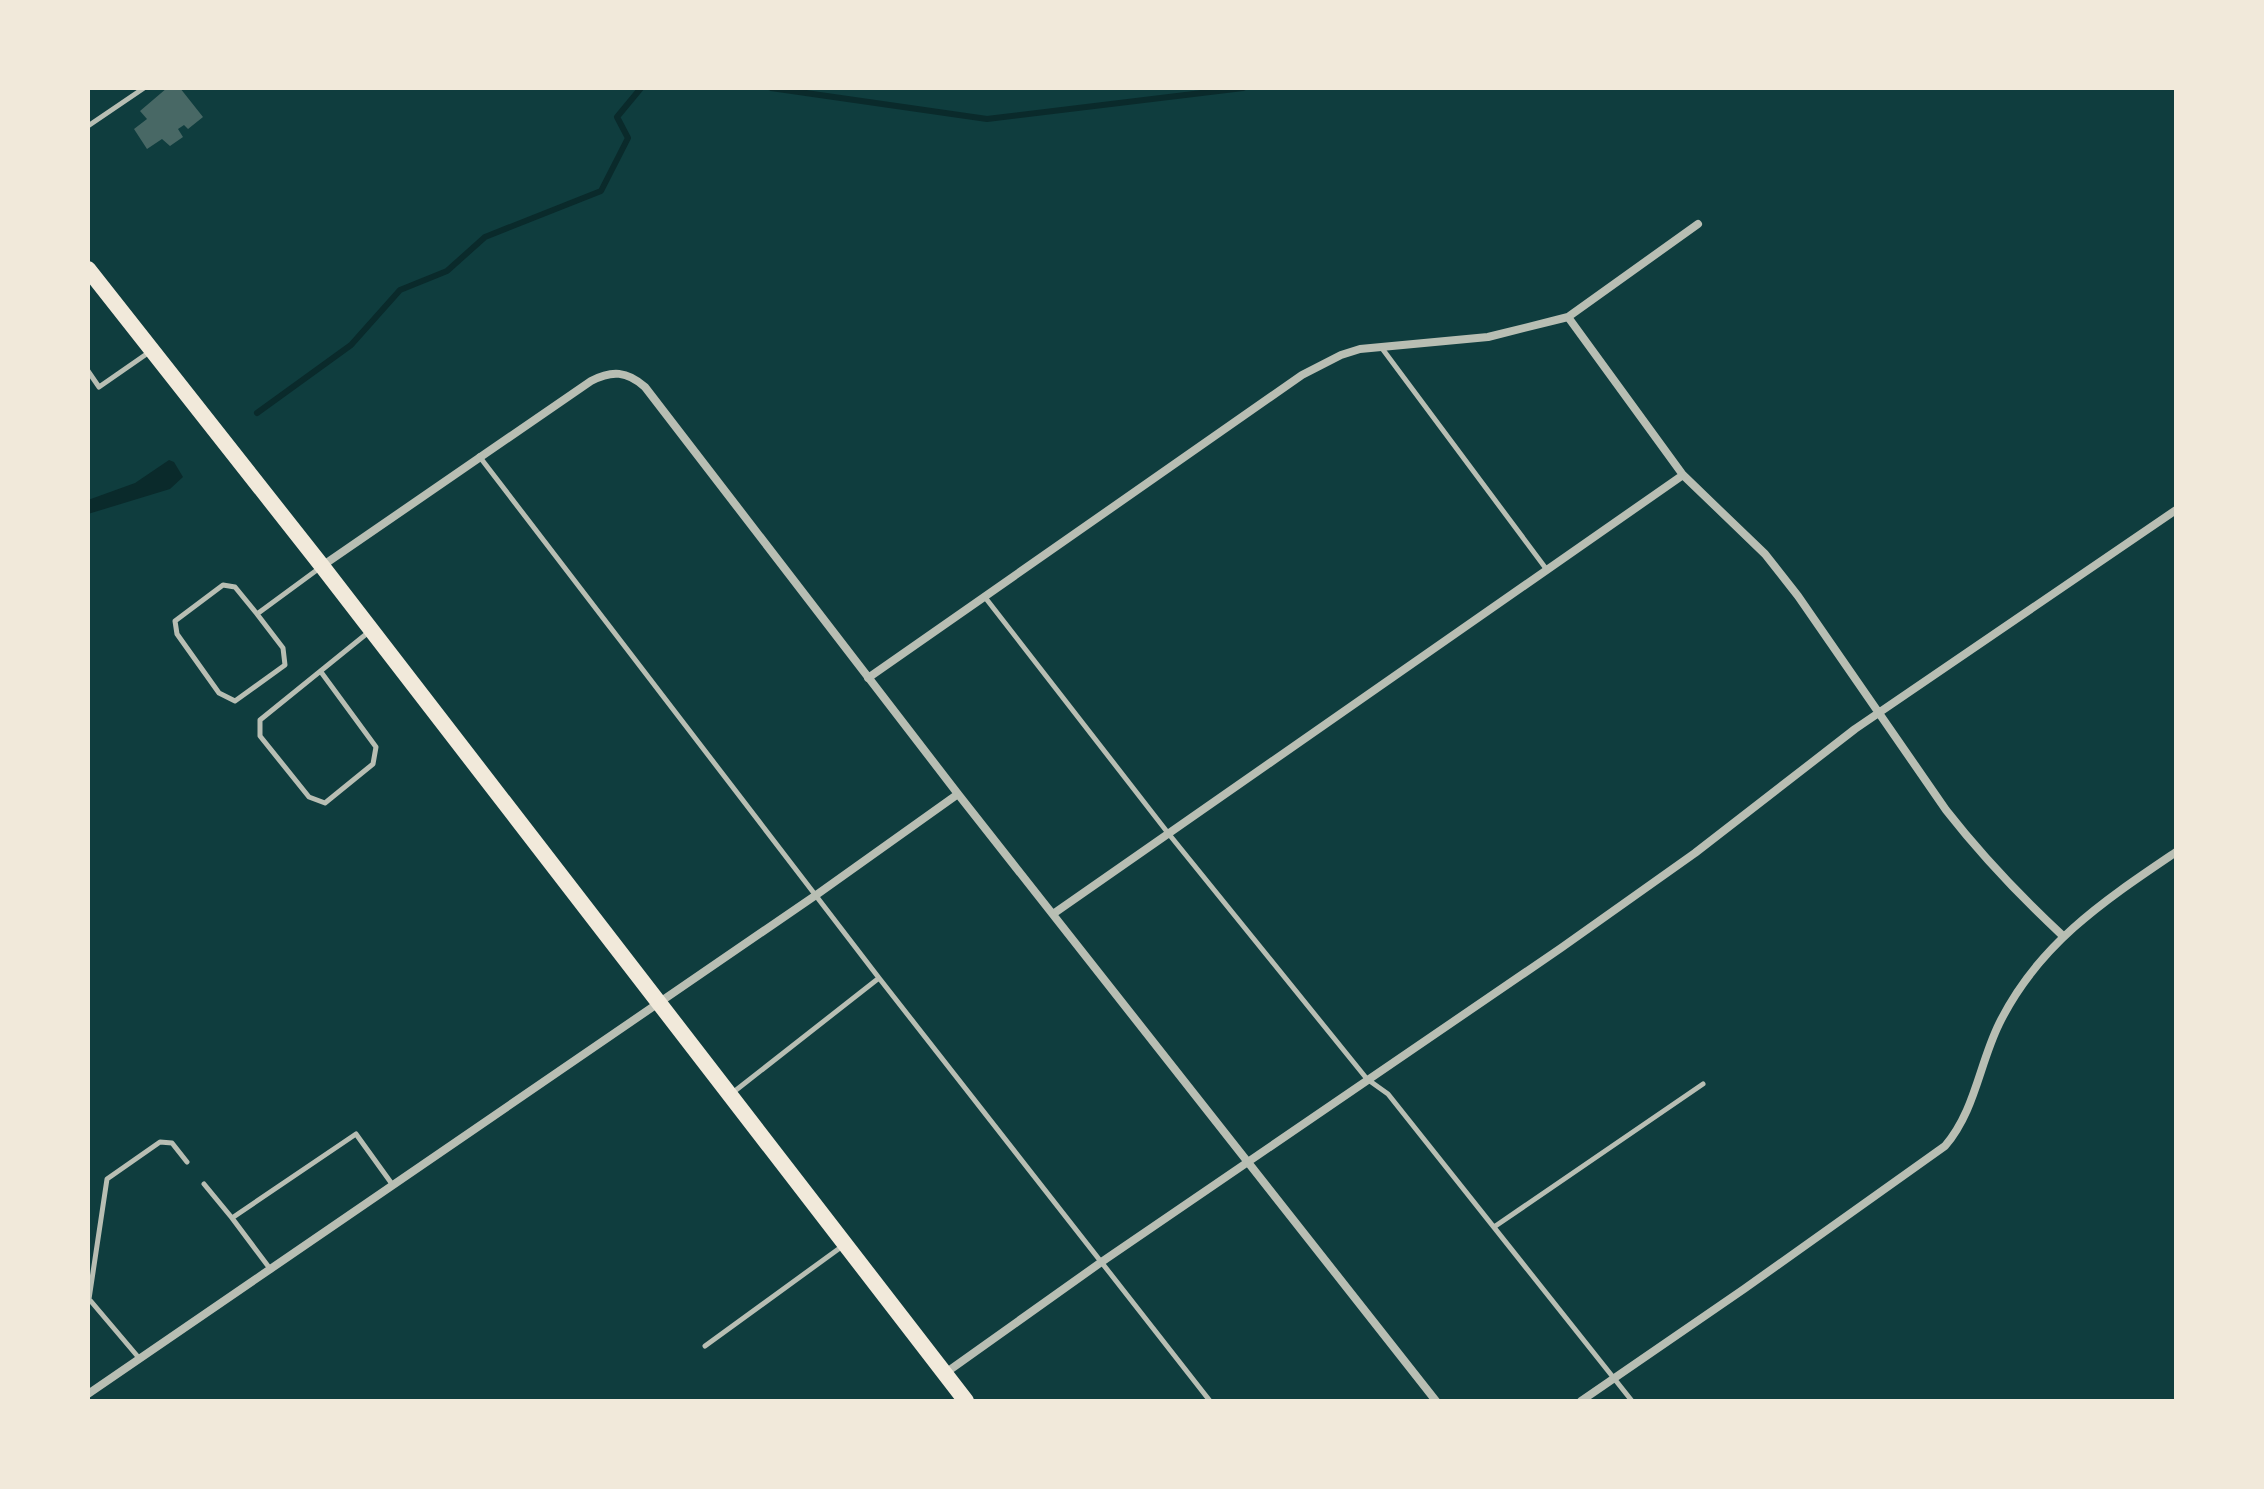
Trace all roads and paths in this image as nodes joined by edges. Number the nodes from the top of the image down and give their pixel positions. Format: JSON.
{"nodes":[{"id":1,"x":144,"y":88,"type":"edge"},
{"id":2,"x":88,"y":126,"type":"edge"},
{"id":3,"x":1698,"y":224,"type":"dead end"},
{"id":4,"x":88,"y":269,"type":"edge"},
{"id":5,"x":1568,"y":317,"type":"junction"},
{"id":6,"x":1380,"y":346,"type":"junction"},
{"id":7,"x":152,"y":350,"type":"junction"},
{"id":8,"x":88,"y":371,"type":"edge"},
{"id":9,"x":479,"y":456,"type":"junction"},
{"id":10,"x":1683,"y":475,"type":"junction"},
{"id":11,"x":2176,"y":510,"type":"edge"},
{"id":12,"x":322,"y":566,"type":"junction"},
{"id":13,"x":1548,"y":571,"type":"junction"},
{"id":14,"x":984,"y":596,"type":"junction"},
{"id":15,"x":257,"y":614,"type":"junction"},
{"id":16,"x":371,"y":630,"type":"junction"},
{"id":17,"x":321,"y":672,"type":"junction"},
{"id":18,"x":868,"y":678,"type":"junction"},
{"id":19,"x":1878,"y":713,"type":"junction"},
{"id":20,"x":958,"y":794,"type":"junction"},
{"id":21,"x":1168,"y":833,"type":"junction"},
{"id":22,"x":2176,"y":852,"type":"edge"},
{"id":23,"x":815,"y":895,"type":"junction"},
{"id":24,"x":1053,"y":914,"type":"junction"},
{"id":25,"x":2063,"y":936,"type":"junction"},
{"id":26,"x":879,"y":978,"type":"junction"},
{"id":27,"x":659,"y":1002,"type":"junction"},
{"id":28,"x":1367,"y":1079,"type":"junction"},
{"id":29,"x":1703,"y":1084,"type":"dead end"},
{"id":30,"x":730,"y":1095,"type":"junction"},
{"id":31,"x":187,"y":1162,"type":"dead end"},
{"id":32,"x":1247,"y":1162,"type":"junction"},
{"id":33,"x":204,"y":1184,"type":"dead end"},
{"id":34,"x":393,"y":1185,"type":"junction"},
{"id":35,"x":232,"y":1218,"type":"junction"},
{"id":36,"x":1494,"y":1227,"type":"junction"},
{"id":37,"x":845,"y":1244,"type":"junction"},
{"id":38,"x":1100,"y":1263,"type":"junction"},
{"id":39,"x":271,"y":1270,"type":"junction"},
{"id":40,"x":89,"y":1298,"type":"edge"},
{"id":41,"x":705,"y":1346,"type":"dead end"},
{"id":42,"x":140,"y":1359,"type":"junction"},
{"id":43,"x":944,"y":1374,"type":"junction"},
{"id":44,"x":1613,"y":1378,"type":"junction"},
{"id":45,"x":88,"y":1394,"type":"edge"},
{"id":46,"x":966,"y":1401,"type":"edge"},
{"id":47,"x":1210,"y":1401,"type":"edge"},
{"id":48,"x":1436,"y":1401,"type":"edge"},
{"id":49,"x":1581,"y":1401,"type":"edge"},
{"id":50,"x":1632,"y":1401,"type":"edge"}],
"edges":[{"from":1,"to":2,"type":"lane"},
{"from":3,"to":5,"type":"street"},
{"from":4,"to":7,"type":"main road"},
{"from":5,"to":6,"type":"street"},
{"from":5,"to":10,"type":"street"},
{"from":6,"to":13,"type":"lane"},
{"from":6,"to":14,"type":"street"},
{"from":7,"to":8,"type":"lane"},
{"from":7,"to":12,"type":"main road"},
{"from":9,"to":12,"type":"street"},
{"from":9,"to":18,"type":"street"},
{"from":9,"to":23,"type":"lane"},
{"from":10,"to":13,"type":"street"},
{"from":10,"to":19,"type":"street"},
{"from":11,"to":19,"type":"street"},
{"from":12,"to":15,"type":"lane"},
{"from":12,"to":16,"type":"main road"},
{"from":13,"to":21,"type":"street"},
{"from":14,"to":18,"type":"street"},
{"from":14,"to":21,"type":"lane"},
{"from":15,"to":15,"type":"lane"},
{"from":16,"to":17,"type":"lane"},
{"from":16,"to":27,"type":"main road"},
{"from":17,"to":17,"type":"lane"},
{"from":18,"to":20,"type":"street"},
{"from":19,"to":25,"type":"street"},
{"from":19,"to":28,"type":"street"},
{"from":20,"to":23,"type":"street"},
{"from":20,"to":24,"type":"street"},
{"from":21,"to":24,"type":"street"},
{"from":21,"to":28,"type":"lane"},
{"from":22,"to":25,"type":"street"},
{"from":23,"to":26,"type":"lane"},
{"from":23,"to":27,"type":"street"},
{"from":24,"to":32,"type":"street"},
{"from":25,"to":44,"type":"street"},
{"from":26,"to":30,"type":"lane"},
{"from":26,"to":38,"type":"lane"},
{"from":27,"to":30,"type":"main road"},
{"from":27,"to":34,"type":"street"},
{"from":28,"to":32,"type":"street"},
{"from":28,"to":36,"type":"lane"},
{"from":29,"to":36,"type":"lane"},
{"from":30,"to":37,"type":"main road"},
{"from":31,"to":40,"type":"lane"},
{"from":32,"to":38,"type":"street"},
{"from":32,"to":48,"type":"street"},
{"from":33,"to":35,"type":"lane"},
{"from":34,"to":35,"type":"lane"},
{"from":34,"to":39,"type":"street"},
{"from":35,"to":39,"type":"lane"},
{"from":36,"to":44,"type":"lane"},
{"from":37,"to":41,"type":"lane"},
{"from":37,"to":43,"type":"main road"},
{"from":38,"to":43,"type":"street"},
{"from":38,"to":47,"type":"lane"},
{"from":39,"to":42,"type":"street"},
{"from":40,"to":42,"type":"lane"},
{"from":42,"to":45,"type":"street"},
{"from":43,"to":46,"type":"main road"},
{"from":44,"to":49,"type":"street"},
{"from":44,"to":50,"type":"lane"}]}
